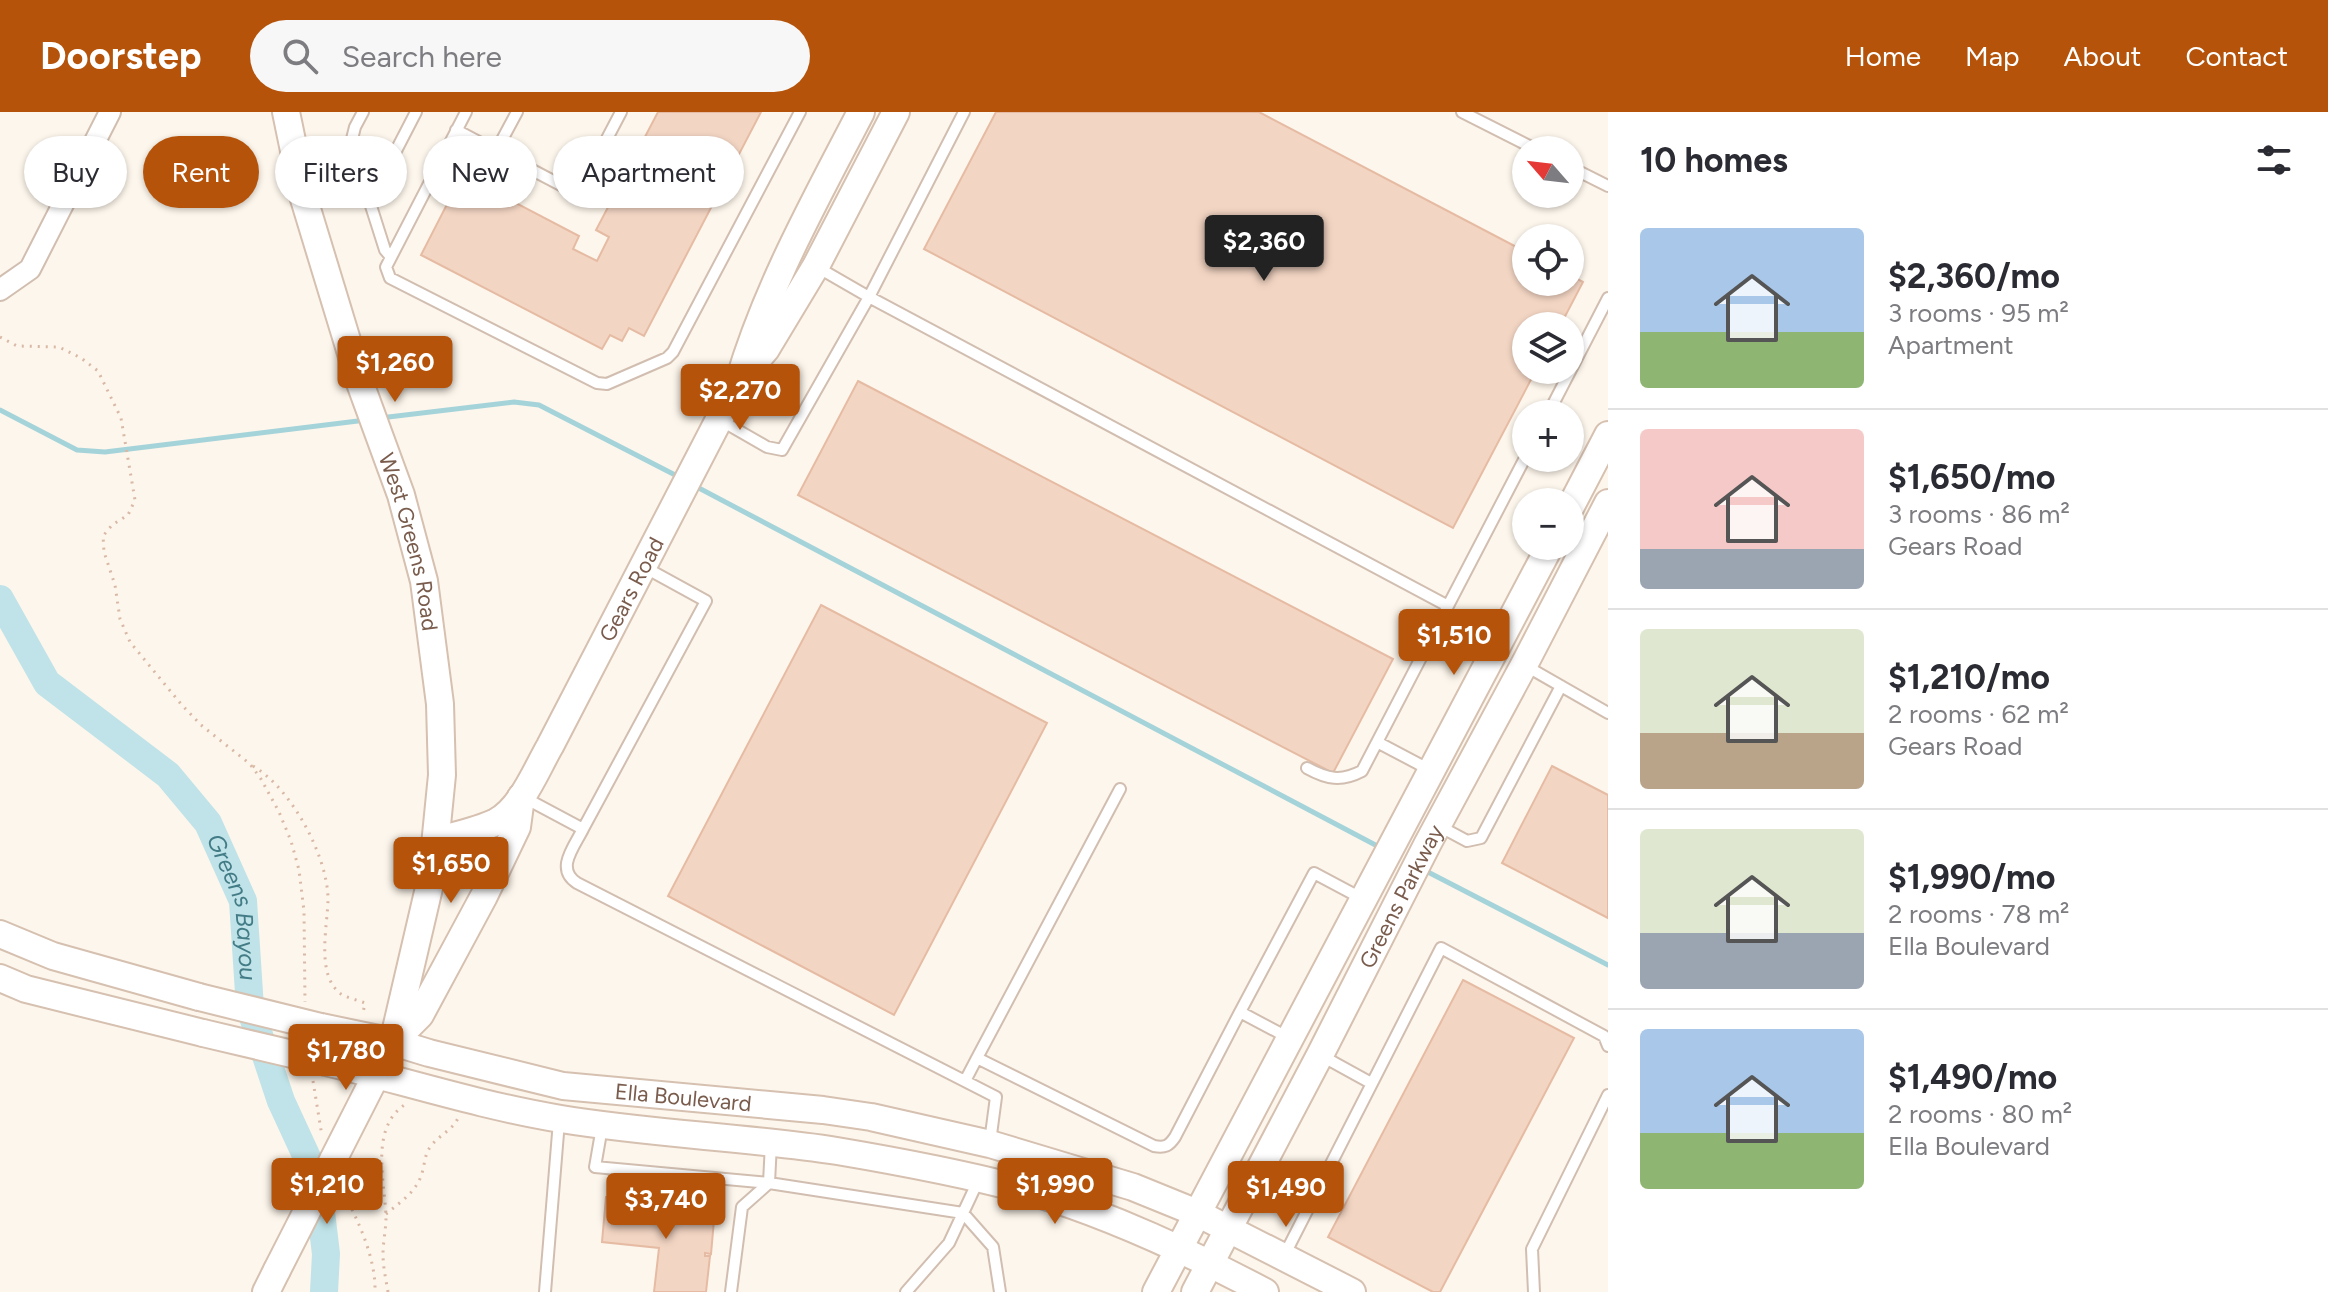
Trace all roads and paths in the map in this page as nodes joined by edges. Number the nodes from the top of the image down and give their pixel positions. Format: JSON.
{"nodes":[{"id":1,"x":110,"y":112,"type":"edge"},
{"id":2,"x":286,"y":112,"type":"edge"},
{"id":3,"x":363,"y":112,"type":"edge"},
{"id":4,"x":416,"y":112,"type":"edge"},
{"id":5,"x":466,"y":112,"type":"edge"},
{"id":6,"x":517,"y":112,"type":"edge"},
{"id":7,"x":621,"y":112,"type":"edge"},
{"id":8,"x":800,"y":112,"type":"edge"},
{"id":9,"x":861,"y":112,"type":"edge"},
{"id":10,"x":896,"y":112,"type":"edge"},
{"id":11,"x":964,"y":112,"type":"edge"},
{"id":12,"x":1462,"y":112,"type":"edge"},
{"id":13,"x":456,"y":130,"type":"junction"},
{"id":14,"x":353,"y":136,"type":"edge"},
{"id":15,"x":404,"y":136,"type":"edge"},
{"id":16,"x":467,"y":136,"type":"edge"},
{"id":17,"x":504,"y":136,"type":"edge"},
{"id":18,"x":1512,"y":137,"type":"edge"},
{"id":19,"x":537,"y":172,"type":"edge"},
{"id":20,"x":1584,"y":174,"type":"edge"},
{"id":21,"x":1608,"y":186,"type":"edge"},
{"id":22,"x":372,"y":208,"type":"edge"},
{"id":23,"x":391,"y":257,"type":"junction"},
{"id":24,"x":816,"y":266,"type":"junction"},
{"id":25,"x":0,"y":290,"type":"edge"},
{"id":26,"x":869,"y":297,"type":"junction"},
{"id":27,"x":1608,"y":298,"type":"edge"},
{"id":28,"x":0,"y":337,"type":"edge"},
{"id":29,"x":739,"y":381,"type":"junction"},
{"id":30,"x":1555,"y":400,"type":"edge"},
{"id":31,"x":718,"y":419,"type":"junction"},
{"id":32,"x":1608,"y":435,"type":"edge"},
{"id":33,"x":1518,"y":472,"type":"edge"},
{"id":34,"x":1580,"y":488,"type":"edge"},
{"id":35,"x":1608,"y":503,"type":"edge"},
{"id":36,"x":1543,"y":560,"type":"edge"},
{"id":37,"x":642,"y":566,"type":"junction"},
{"id":38,"x":1448,"y":606,"type":"junction"},
{"id":39,"x":1440,"y":621,"type":"junction"},
{"id":40,"x":1495,"y":651,"type":"junction"},
{"id":41,"x":1524,"y":665,"type":"junction"},
{"id":42,"x":1561,"y":686,"type":"junction"},
{"id":43,"x":1608,"y":713,"type":"edge"},
{"id":44,"x":1377,"y":742,"type":"junction"},
{"id":45,"x":250,"y":764,"type":"junction"},
{"id":46,"x":1307,"y":768,"type":"dead end"},
{"id":47,"x":1432,"y":772,"type":"junction"},
{"id":48,"x":1120,"y":789,"type":"dead end"},
{"id":49,"x":521,"y":797,"type":"junction"},
{"id":50,"x":583,"y":829,"type":"junction"},
{"id":51,"x":1432,"y":834,"type":"junction"},
{"id":52,"x":436,"y":841,"type":"junction"},
{"id":53,"x":1365,"y":900,"type":"junction"},
{"id":54,"x":0,"y":934,"type":"edge"},
{"id":55,"x":0,"y":978,"type":"edge"},
{"id":56,"x":306,"y":1004,"type":"dead end"},
{"id":57,"x":1240,"y":1012,"type":"junction"},
{"id":58,"x":361,"y":1019,"type":"dead end"},
{"id":59,"x":1291,"y":1039,"type":"junction"},
{"id":60,"x":393,"y":1042,"type":"junction"},
{"id":61,"x":1608,"y":1046,"type":"edge"},
{"id":62,"x":1320,"y":1055,"type":"junction"},
{"id":63,"x":977,"y":1058,"type":"junction"},
{"id":64,"x":319,"y":1070,"type":"junction"},
{"id":65,"x":377,"y":1074,"type":"junction"},
{"id":66,"x":965,"y":1081,"type":"junction"},
{"id":67,"x":1371,"y":1083,"type":"junction"},
{"id":68,"x":563,"y":1086,"type":"junction"},
{"id":69,"x":1608,"y":1095,"type":"edge"},
{"id":70,"x":406,"y":1104,"type":"dead end"},
{"id":71,"x":775,"y":1104,"type":"junction"},
{"id":72,"x":459,"y":1115,"type":"dead end"},
{"id":73,"x":559,"y":1119,"type":"junction"},
{"id":74,"x":602,"y":1125,"type":"junction"},
{"id":75,"x":323,"y":1140,"type":"dead end"},
{"id":76,"x":771,"y":1143,"type":"junction"},
{"id":77,"x":990,"y":1144,"type":"junction"},
{"id":78,"x":979,"y":1179,"type":"junction"},
{"id":79,"x":769,"y":1183,"type":"junction"},
{"id":80,"x":341,"y":1188,"type":"dead end"},
{"id":81,"x":963,"y":1213,"type":"junction"},
{"id":82,"x":1197,"y":1213,"type":"junction"},
{"id":83,"x":386,"y":1214,"type":"junction"},
{"id":84,"x":1229,"y":1228,"type":"junction"},
{"id":85,"x":1178,"y":1249,"type":"junction"},
{"id":86,"x":1284,"y":1256,"type":"junction"},
{"id":87,"x":1210,"y":1263,"type":"junction"},
{"id":88,"x":271,"y":1281,"type":"edge"},
{"id":89,"x":375,"y":1292,"type":"edge"},
{"id":90,"x":388,"y":1292,"type":"edge"},
{"id":91,"x":545,"y":1292,"type":"edge"},
{"id":92,"x":731,"y":1292,"type":"edge"},
{"id":93,"x":906,"y":1292,"type":"edge"},
{"id":94,"x":1000,"y":1292,"type":"edge"},
{"id":95,"x":1156,"y":1292,"type":"edge"},
{"id":96,"x":1195,"y":1292,"type":"edge"},
{"id":97,"x":1265,"y":1292,"type":"edge"},
{"id":98,"x":1352,"y":1292,"type":"edge"},
{"id":99,"x":1534,"y":1292,"type":"edge"}],
"edges":[{"from":1,"to":25,"type":"street"},
{"from":2,"to":52,"type":"main road","name":"West Greens Road"},
{"from":3,"to":14,"type":"lane"},
{"from":4,"to":15,"type":"lane"},
{"from":5,"to":13,"type":"lane"},
{"from":6,"to":17,"type":"lane"},
{"from":7,"to":19,"type":"lane"},
{"from":8,"to":23,"type":"lane"},
{"from":9,"to":29,"type":"main road","name":"Gears Road"},
{"from":10,"to":24,"type":"main road","name":"Gears Road"},
{"from":11,"to":26,"type":"lane"},
{"from":12,"to":18,"type":"lane"},
{"from":13,"to":16,"type":"lane"},
{"from":13,"to":23,"type":"lane"},
{"from":20,"to":21,"type":"lane"},
{"from":22,"to":23,"type":"lane"},
{"from":24,"to":26,"type":"lane"},
{"from":24,"to":29,"type":"main road","name":"Gears Road"},
{"from":26,"to":31,"type":"lane"},
{"from":26,"to":38,"type":"lane"},
{"from":27,"to":30,"type":"lane"},
{"from":28,"to":45,"type":"path"},
{"from":29,"to":31,"type":"main road","name":"Gears Road"},
{"from":31,"to":37,"type":"main road","name":"Gears Road"},
{"from":32,"to":34,"type":"main road"},
{"from":33,"to":38,"type":"lane"},
{"from":35,"to":41,"type":"main road","name":"Greens Parkway"},
{"from":36,"to":40,"type":"main road","name":"Greens Parkway"},
{"from":37,"to":49,"type":"main road","name":"Gears Road"},
{"from":37,"to":50,"type":"lane"},
{"from":38,"to":39,"type":"lane"},
{"from":39,"to":40,"type":"lane"},
{"from":39,"to":44,"type":"lane"},
{"from":40,"to":41,"type":"main road"},
{"from":40,"to":47,"type":"main road","name":"Greens Parkway"},
{"from":41,"to":42,"type":"lane"},
{"from":41,"to":51,"type":"main road","name":"Greens Parkway"},
{"from":42,"to":43,"type":"lane"},
{"from":42,"to":51,"type":"lane"},
{"from":44,"to":46,"type":"lane"},
{"from":44,"to":47,"type":"lane"},
{"from":45,"to":56,"type":"path"},
{"from":45,"to":58,"type":"path"},
{"from":47,"to":53,"type":"main road","name":"Greens Parkway"},
{"from":48,"to":63,"type":"lane"},
{"from":49,"to":50,"type":"lane"},
{"from":49,"to":52,"type":"main road","name":"Gears Road"},
{"from":49,"to":60,"type":"main road","name":"Gears Road"},
{"from":50,"to":66,"type":"lane"},
{"from":51,"to":62,"type":"main road","name":"Greens Parkway"},
{"from":52,"to":60,"type":"main road","name":"Gears Road"},
{"from":53,"to":57,"type":"lane"},
{"from":53,"to":59,"type":"main road","name":"Greens Parkway"},
{"from":54,"to":60,"type":"main road","name":"Ella Boulevard","bridge":true},
{"from":55,"to":64,"type":"main road","name":"Ella Boulevard","bridge":true},
{"from":57,"to":59,"type":"lane"},
{"from":57,"to":63,"type":"lane"},
{"from":59,"to":62,"type":"main road"},
{"from":59,"to":82,"type":"main road","name":"Greens Parkway"},
{"from":60,"to":65,"type":"main road","name":"Gears Road"},
{"from":60,"to":68,"type":"main road","name":"Ella Boulevard"},
{"from":61,"to":67,"type":"lane"},
{"from":62,"to":67,"type":"lane"},
{"from":62,"to":84,"type":"main road","name":"Greens Parkway"},
{"from":63,"to":66,"type":"lane"},
{"from":64,"to":65,"type":"main road","name":"Ella Boulevard"},
{"from":64,"to":75,"type":"path"},
{"from":65,"to":73,"type":"main road","name":"Ella Boulevard"},
{"from":65,"to":88,"type":"main road","name":"Gears Road","bridge":true},
{"from":66,"to":77,"type":"lane"},
{"from":67,"to":86,"type":"lane"},
{"from":68,"to":71,"type":"main road","name":"Ella Boulevard"},
{"from":68,"to":73,"type":"main road"},
{"from":69,"to":99,"type":"lane"},
{"from":70,"to":83,"type":"path"},
{"from":71,"to":76,"type":"main road"},
{"from":71,"to":77,"type":"main road","name":"Ella Boulevard"},
{"from":72,"to":83,"type":"path"},
{"from":73,"to":74,"type":"main road","name":"Ella Boulevard"},
{"from":73,"to":91,"type":"lane"},
{"from":74,"to":76,"type":"main road","name":"Ella Boulevard"},
{"from":74,"to":79,"type":"lane"},
{"from":76,"to":78,"type":"main road","name":"Ella Boulevard"},
{"from":76,"to":79,"type":"lane"},
{"from":77,"to":78,"type":"main road"},
{"from":77,"to":82,"type":"main road","name":"Ella Boulevard"},
{"from":78,"to":81,"type":"lane"},
{"from":78,"to":85,"type":"main road","name":"Ella Boulevard"},
{"from":79,"to":81,"type":"lane"},
{"from":79,"to":92,"type":"lane"},
{"from":80,"to":89,"type":"path"},
{"from":81,"to":93,"type":"lane"},
{"from":81,"to":94,"type":"lane"},
{"from":82,"to":84,"type":"main road","name":"Ella Boulevard"},
{"from":82,"to":85,"type":"main road","name":"Greens Parkway"},
{"from":83,"to":90,"type":"path"},
{"from":84,"to":86,"type":"main road","name":"Ella Boulevard"},
{"from":84,"to":87,"type":"main road","name":"Greens Parkway"},
{"from":85,"to":87,"type":"main road","name":"Ella Boulevard"},
{"from":85,"to":95,"type":"main road","name":"Greens Parkway"},
{"from":86,"to":98,"type":"main road","name":"Ella Boulevard"},
{"from":87,"to":96,"type":"main road","name":"Greens Parkway"},
{"from":87,"to":97,"type":"main road","name":"Ella Boulevard"}]}
